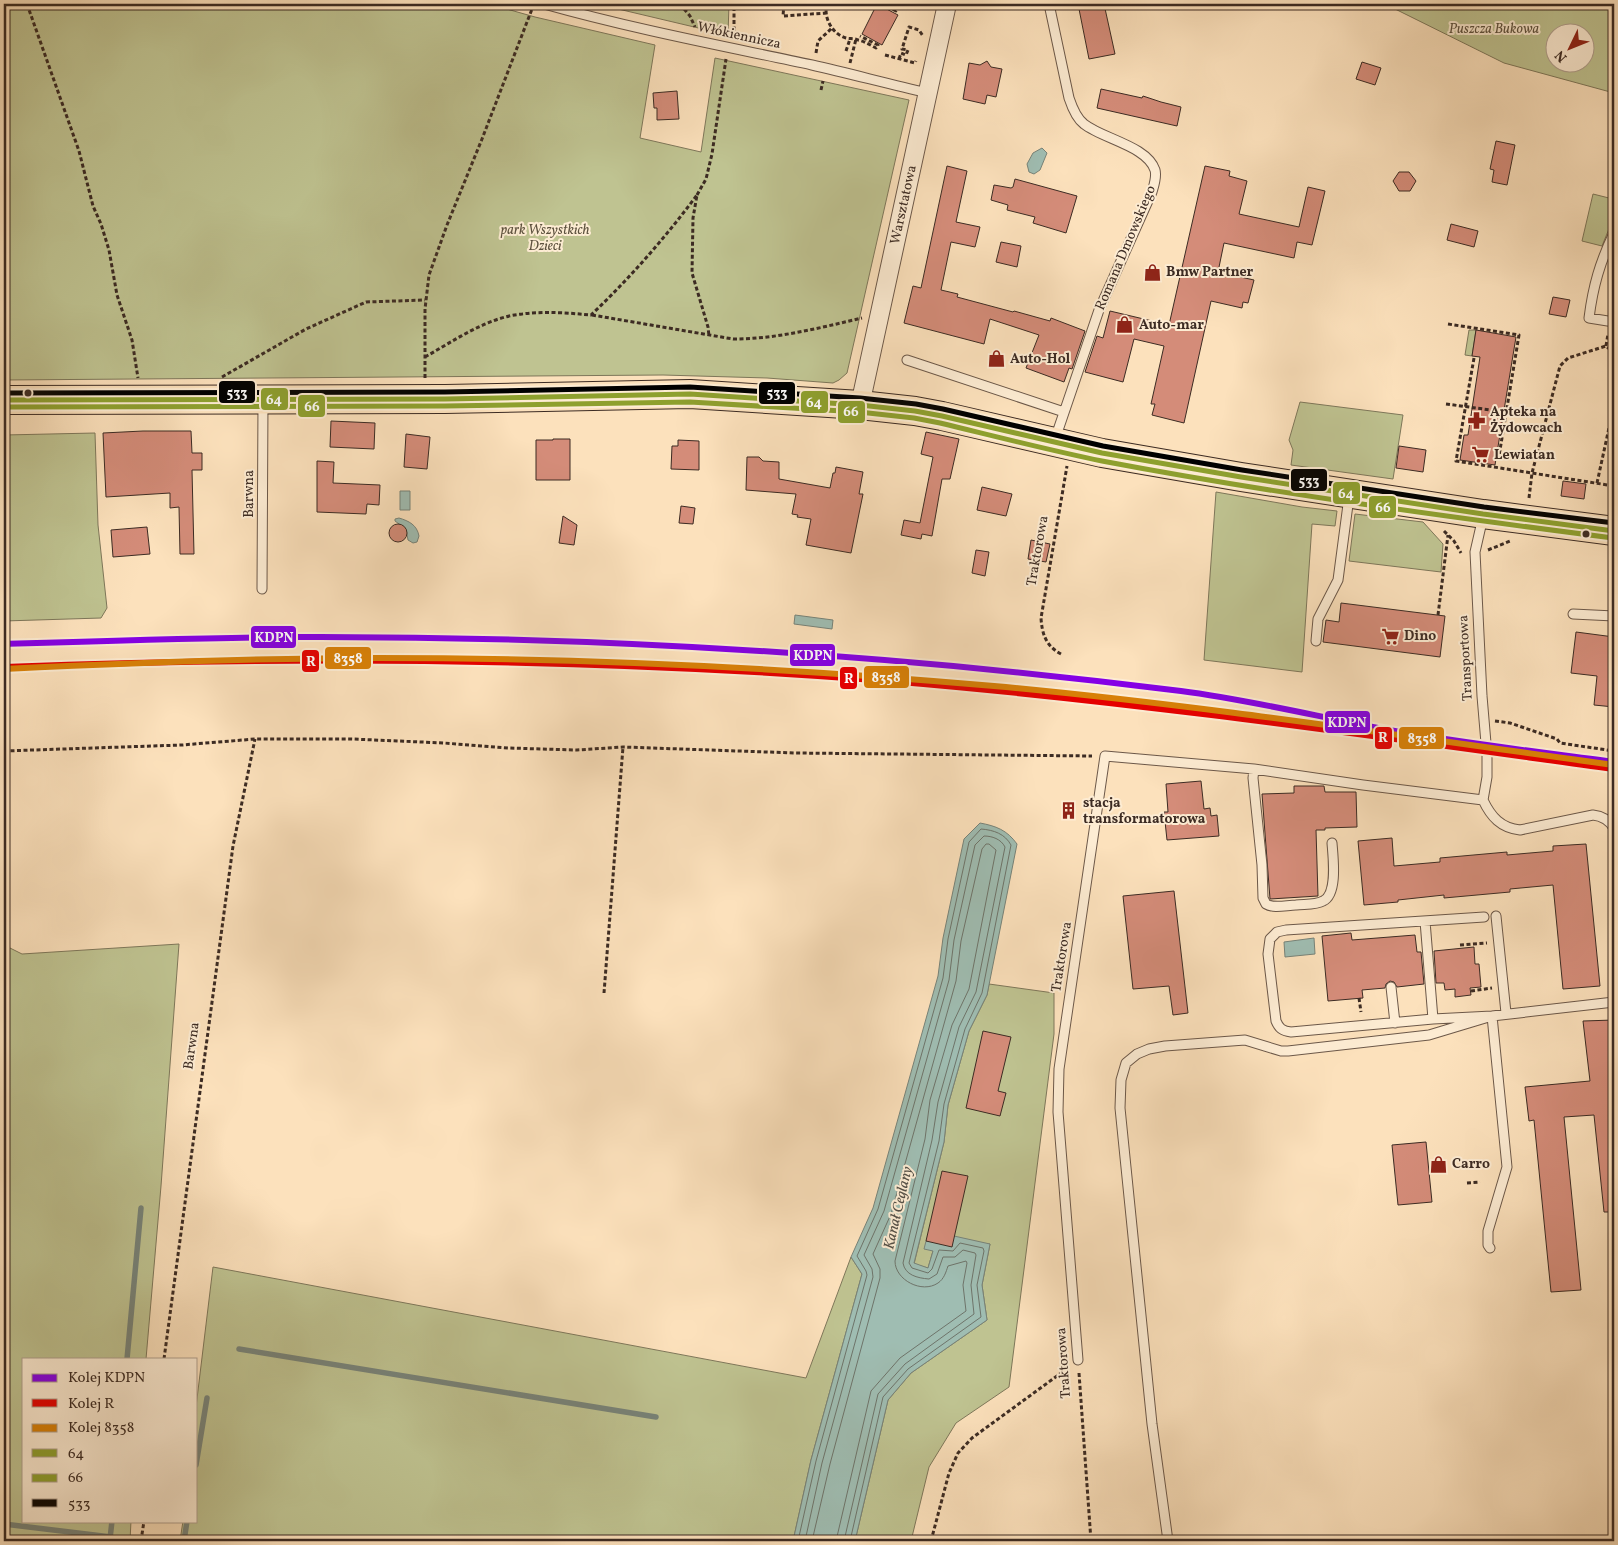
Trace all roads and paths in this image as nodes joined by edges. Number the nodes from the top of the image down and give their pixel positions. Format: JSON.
{"nodes":[{"id":1,"x":27,"y":4,"type":"edge"},
{"id":2,"x":534,"y":4,"type":"edge"},
{"id":3,"x":544,"y":4,"type":"edge"},
{"id":4,"x":680,"y":4,"type":"edge"},
{"id":5,"x":734,"y":4,"type":"edge"},
{"id":6,"x":784,"y":4,"type":"edge"},
{"id":7,"x":827,"y":4,"type":"edge"},
{"id":8,"x":881,"y":4,"type":"edge"},
{"id":9,"x":890,"y":4,"type":"edge"},
{"id":10,"x":947,"y":4,"type":"edge"},
{"id":11,"x":1048,"y":4,"type":"edge"},
{"id":12,"x":826,"y":13,"type":"junction"},
{"id":13,"x":832,"y":28,"type":"junction"},
{"id":14,"x":860,"y":36,"type":"dead end"},
{"id":15,"x":850,"y":39,"type":"junction"},
{"id":16,"x":856,"y":39,"type":"junction"},
{"id":17,"x":699,"y":42,"type":"junction"},
{"id":18,"x":922,"y":42,"type":"dead end"},
{"id":19,"x":730,"y":48,"type":"junction"},
{"id":20,"x":846,"y":51,"type":"dead end"},
{"id":21,"x":885,"y":55,"type":"dead end"},
{"id":22,"x":918,"y":56,"type":"dead end"},
{"id":23,"x":726,"y":59,"type":"dead end"},
{"id":24,"x":899,"y":59,"type":"junction"},
{"id":25,"x":814,"y":66,"type":"junction"},
{"id":26,"x":848,"y":74,"type":"junction"},
{"id":27,"x":822,"y":82,"type":"dead end"},
{"id":28,"x":821,"y":90,"type":"dead end"},
{"id":29,"x":928,"y":93,"type":"junction"},
{"id":30,"x":697,"y":195,"type":"junction"},
{"id":31,"x":1614,"y":233,"type":"edge"},
{"id":32,"x":425,"y":300,"type":"junction"},
{"id":33,"x":591,"y":315,"type":"junction"},
{"id":34,"x":1614,"y":322,"type":"edge"},
{"id":35,"x":1448,"y":324,"type":"dead end"},
{"id":36,"x":862,"y":327,"type":"dead end"},
{"id":37,"x":709,"y":336,"type":"junction"},
{"id":38,"x":1614,"y":353,"type":"edge"},
{"id":39,"x":424,"y":357,"type":"junction"},
{"id":40,"x":1474,"y":358,"type":"dead end"},
{"id":41,"x":907,"y":360,"type":"dead end"},
{"id":42,"x":216,"y":380,"type":"dead end"},
{"id":43,"x":139,"y":386,"type":"dead end"},
{"id":44,"x":425,"y":386,"type":"dead end"},
{"id":45,"x":263,"y":399,"type":"junction"},
{"id":46,"x":4,"y":400,"type":"edge"},
{"id":47,"x":1446,"y":404,"type":"dead end"},
{"id":48,"x":860,"y":405,"type":"junction"},
{"id":49,"x":1614,"y":405,"type":"edge"},
{"id":50,"x":1466,"y":406,"type":"junction"},
{"id":51,"x":1064,"y":412,"type":"junction"},
{"id":52,"x":1506,"y":412,"type":"junction"},
{"id":53,"x":1062,"y":443,"type":"junction"},
{"id":54,"x":1498,"y":462,"type":"dead end"},
{"id":55,"x":1532,"y":474,"type":"junction"},
{"id":56,"x":1597,"y":483,"type":"junction"},
{"id":57,"x":1614,"y":486,"type":"edge"},
{"id":58,"x":1349,"y":494,"type":"junction"},
{"id":59,"x":1528,"y":505,"type":"dead end"},
{"id":60,"x":1483,"y":514,"type":"junction"},
{"id":61,"x":1443,"y":529,"type":"dead end"},
{"id":62,"x":1614,"y":531,"type":"edge"},
{"id":63,"x":1448,"y":534,"type":"junction"},
{"id":64,"x":1516,"y":538,"type":"dead end"},
{"id":65,"x":1485,"y":551,"type":"dead end"},
{"id":66,"x":1461,"y":553,"type":"dead end"},
{"id":67,"x":262,"y":589,"type":"dead end"},
{"id":68,"x":1573,"y":614,"type":"dead end"},
{"id":69,"x":1438,"y":615,"type":"dead end"},
{"id":70,"x":1614,"y":616,"type":"edge"},
{"id":71,"x":1316,"y":641,"type":"dead end"},
{"id":72,"x":1061,"y":654,"type":"dead end"},
{"id":73,"x":1495,"y":721,"type":"dead end"},
{"id":74,"x":255,"y":738,"type":"junction"},
{"id":75,"x":623,"y":747,"type":"junction"},
{"id":76,"x":1614,"y":750,"type":"edge"},
{"id":77,"x":4,"y":751,"type":"edge"},
{"id":78,"x":1105,"y":756,"type":"junction"},
{"id":79,"x":1254,"y":769,"type":"junction"},
{"id":80,"x":1482,"y":800,"type":"junction"},
{"id":81,"x":1614,"y":828,"type":"edge"},
{"id":82,"x":1332,"y":843,"type":"dead end"},
{"id":83,"x":1496,"y":916,"type":"dead end"},
{"id":84,"x":1484,"y":917,"type":"dead end"},
{"id":85,"x":1425,"y":921,"type":"junction"},
{"id":86,"x":1487,"y":943,"type":"dead end"},
{"id":87,"x":1460,"y":945,"type":"dead end"},
{"id":88,"x":1391,"y":987,"type":"dead end"},
{"id":89,"x":604,"y":993,"type":"dead end"},
{"id":90,"x":1614,"y":1002,"type":"edge"},
{"id":91,"x":1506,"y":1013,"type":"junction"},
{"id":92,"x":1492,"y":1016,"type":"junction"},
{"id":93,"x":1433,"y":1019,"type":"junction"},
{"id":94,"x":1395,"y":1023,"type":"junction"},
{"id":95,"x":1480,"y":1182,"type":"dead end"},
{"id":96,"x":1467,"y":1183,"type":"dead end"},
{"id":97,"x":1490,"y":1248,"type":"dead end"},
{"id":98,"x":164,"y":1358,"type":"edge"},
{"id":99,"x":1078,"y":1360,"type":"junction"},
{"id":100,"x":144,"y":1522,"type":"edge"},
{"id":101,"x":141,"y":1541,"type":"edge"},
{"id":102,"x":931,"y":1541,"type":"edge"},
{"id":103,"x":1092,"y":1541,"type":"edge"},
{"id":104,"x":1168,"y":1541,"type":"edge"}],
"edges":[{"from":1,"to":43,"type":"path"},
{"from":2,"to":32,"type":"path"},
{"from":3,"to":17,"type":"lane","name":"Włókiennicza"},
{"from":4,"to":17,"type":"path"},
{"from":5,"to":19,"type":"path"},
{"from":6,"to":12,"type":"path"},
{"from":7,"to":12,"type":"path"},
{"from":8,"to":9,"type":"path"},
{"from":10,"to":29,"type":"street","name":"Warsztatowa"},
{"from":11,"to":51,"type":"lane","name":"Romana Dmowskiego"},
{"from":12,"to":13,"type":"path"},
{"from":13,"to":15,"type":"path"},
{"from":13,"to":25,"type":"path"},
{"from":14,"to":16,"type":"path"},
{"from":15,"to":16,"type":"path"},
{"from":15,"to":20,"type":"path"},
{"from":16,"to":26,"type":"path"},
{"from":17,"to":19,"type":"lane","name":"Włókiennicza"},
{"from":18,"to":24,"type":"path"},
{"from":19,"to":25,"type":"lane","name":"Włókiennicza"},
{"from":21,"to":24,"type":"path"},
{"from":22,"to":24,"type":"path"},
{"from":23,"to":30,"type":"path"},
{"from":25,"to":26,"type":"lane","name":"Włókiennicza"},
{"from":26,"to":29,"type":"lane","name":"Włókiennicza"},
{"from":27,"to":28,"type":"path"},
{"from":29,"to":48,"type":"street","name":"Warsztatowa"},
{"from":30,"to":33,"type":"path"},
{"from":30,"to":37,"type":"path"},
{"from":31,"to":34,"type":"lane"},
{"from":32,"to":39,"type":"path"},
{"from":32,"to":42,"type":"path"},
{"from":33,"to":37,"type":"path"},
{"from":33,"to":39,"type":"path"},
{"from":35,"to":52,"type":"path"},
{"from":36,"to":37,"type":"path"},
{"from":38,"to":55,"type":"path"},
{"from":39,"to":44,"type":"path"},
{"from":40,"to":50,"type":"path"},
{"from":41,"to":51,"type":"lane"},
{"from":45,"to":46,"type":"main road"},
{"from":45,"to":48,"type":"main road"},
{"from":45,"to":67,"type":"lane","name":"Barwna"},
{"from":47,"to":50,"type":"path"},
{"from":48,"to":53,"type":"main road"},
{"from":49,"to":56,"type":"path"},
{"from":50,"to":52,"type":"path"},
{"from":50,"to":55,"type":"path"},
{"from":51,"to":53,"type":"lane","name":"Romana Dmowskiego"},
{"from":52,"to":54,"type":"path"},
{"from":53,"to":58,"type":"main road"},
{"from":53,"to":72,"type":"path","name":"Traktorowa"},
{"from":55,"to":56,"type":"path"},
{"from":55,"to":59,"type":"path"},
{"from":56,"to":57,"type":"path"},
{"from":58,"to":60,"type":"main road"},
{"from":58,"to":71,"type":"lane"},
{"from":60,"to":62,"type":"main road"},
{"from":60,"to":80,"type":"lane","name":"Transportowa"},
{"from":61,"to":63,"type":"path"},
{"from":63,"to":66,"type":"path"},
{"from":63,"to":69,"type":"path"},
{"from":64,"to":65,"type":"path"},
{"from":68,"to":70,"type":"lane"},
{"from":73,"to":76,"type":"path"},
{"from":74,"to":75,"type":"path"},
{"from":74,"to":77,"type":"path"},
{"from":74,"to":98,"type":"path","name":"Barwna"},
{"from":75,"to":78,"type":"path"},
{"from":75,"to":89,"type":"path"},
{"from":78,"to":79,"type":"lane"},
{"from":78,"to":99,"type":"lane","name":"Traktorowa"},
{"from":79,"to":80,"type":"lane"},
{"from":79,"to":82,"type":"lane"},
{"from":80,"to":81,"type":"lane"},
{"from":83,"to":91,"type":"lane"},
{"from":84,"to":85,"type":"lane"},
{"from":85,"to":93,"type":"lane"},
{"from":85,"to":94,"type":"lane"},
{"from":86,"to":87,"type":"path"},
{"from":88,"to":94,"type":"lane"},
{"from":90,"to":91,"type":"lane"},
{"from":91,"to":92,"type":"lane"},
{"from":92,"to":93,"type":"lane"},
{"from":92,"to":97,"type":"lane"},
{"from":92,"to":104,"type":"lane"},
{"from":93,"to":94,"type":"lane"},
{"from":95,"to":96,"type":"path"},
{"from":99,"to":102,"type":"path"},
{"from":99,"to":103,"type":"path","name":"Traktorowa"},
{"from":100,"to":101,"type":"path"}]}
